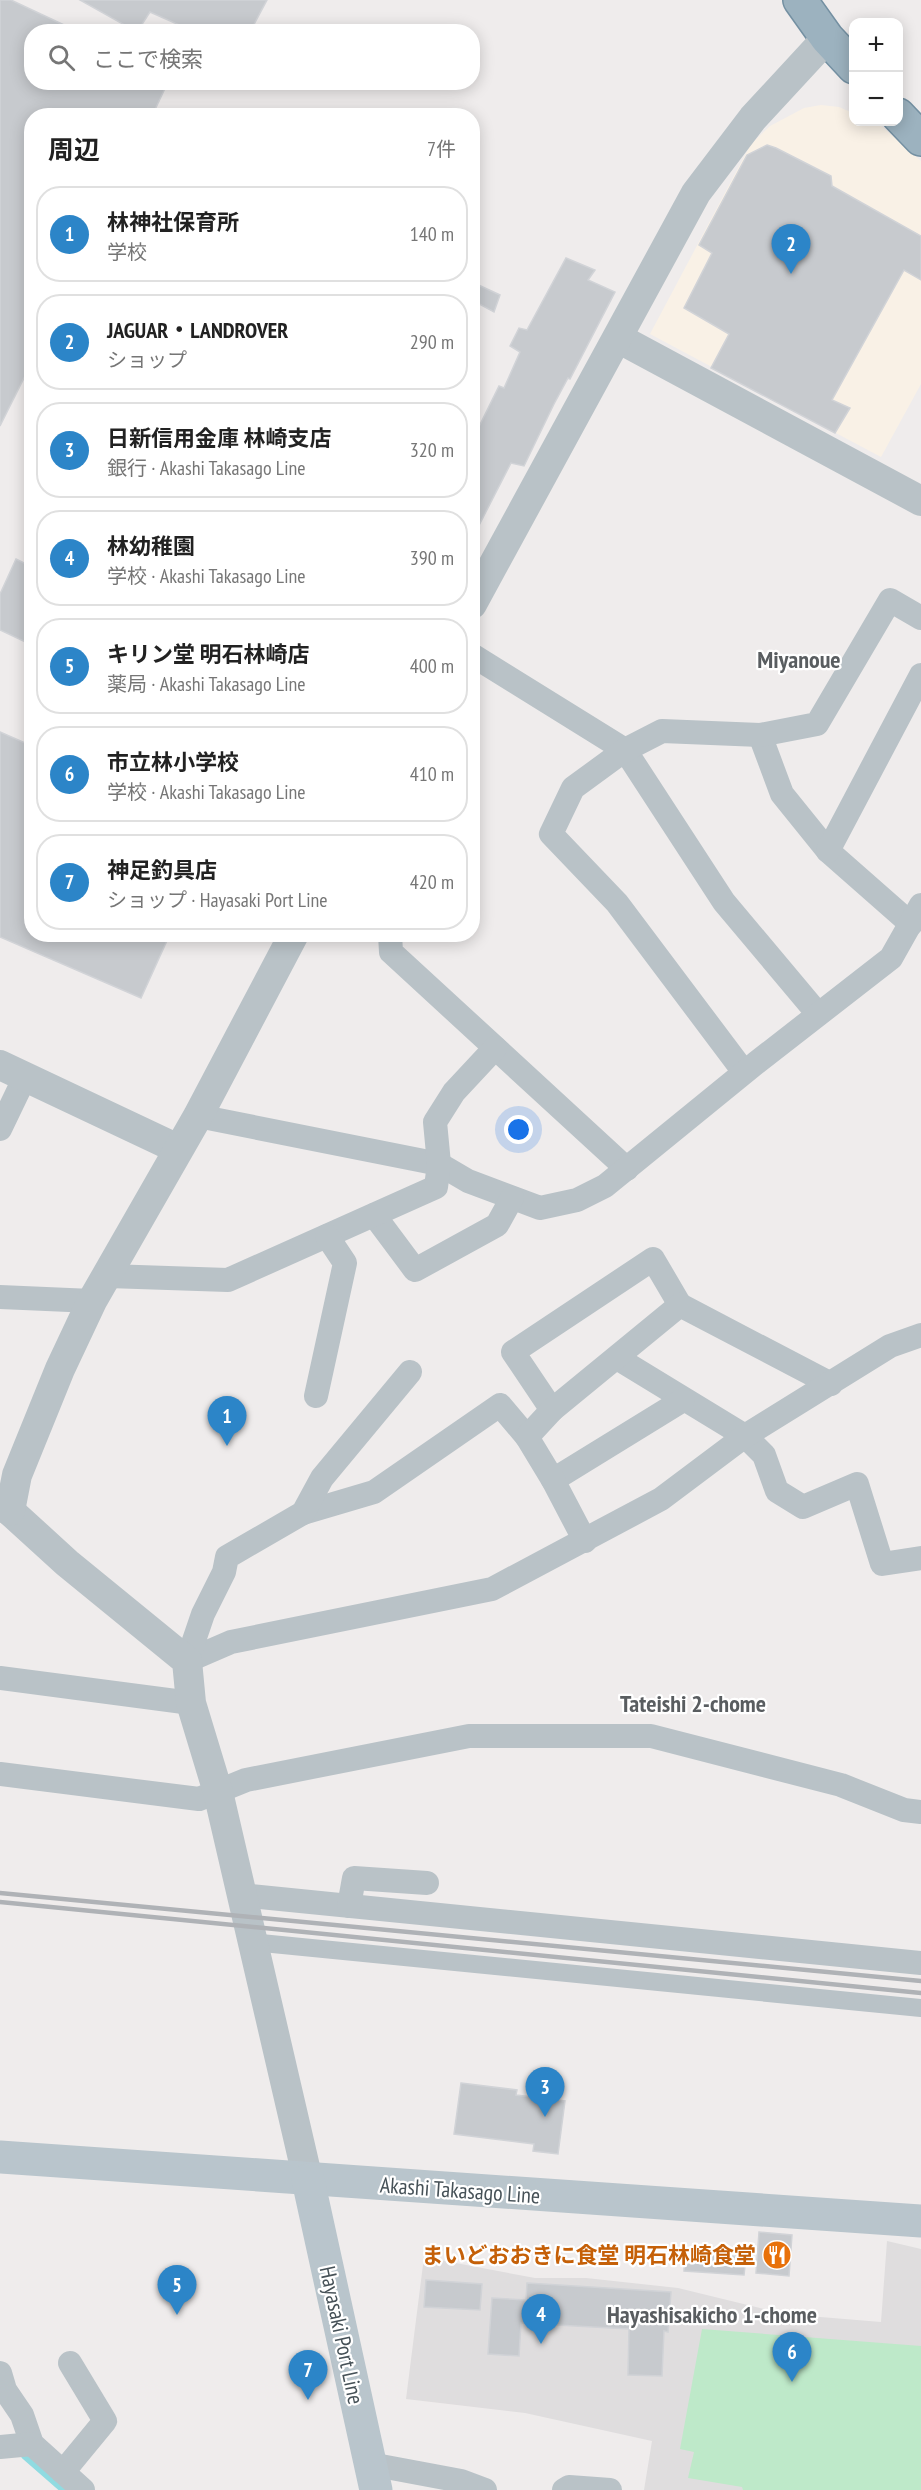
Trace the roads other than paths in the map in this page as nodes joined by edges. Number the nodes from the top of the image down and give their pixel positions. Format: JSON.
{"nodes":[{"id":1,"x":800,"y":0,"type":"edge"},
{"id":2,"x":827,"y":38,"type":"junction"},
{"id":3,"x":849,"y":62,"type":"edge"},
{"id":4,"x":903,"y":120,"type":"edge"},
{"id":5,"x":921,"y":139,"type":"edge"},
{"id":6,"x":618,"y":338,"type":"junction"},
{"id":7,"x":921,"y":501,"type":"edge"},
{"id":8,"x":480,"y":589,"type":"edge"},
{"id":9,"x":921,"y":618,"type":"edge"},
{"id":10,"x":480,"y":660,"type":"edge"},
{"id":11,"x":921,"y":675,"type":"edge"},
{"id":12,"x":760,"y":735,"type":"junction"},
{"id":13,"x":625,"y":750,"type":"junction"},
{"id":14,"x":828,"y":851,"type":"junction"},
{"id":15,"x":916,"y":915,"type":"edge"},
{"id":16,"x":290,"y":942,"type":"edge"},
{"id":17,"x":390,"y":942,"type":"edge"},
{"id":18,"x":818,"y":1014,"type":"junction"},
{"id":19,"x":495,"y":1048,"type":"junction"},
{"id":20,"x":13,"y":1071,"type":"edge"},
{"id":21,"x":744,"y":1072,"type":"junction"},
{"id":22,"x":198,"y":1116,"type":"junction"},
{"id":23,"x":0,"y":1129,"type":"edge"},
{"id":24,"x":178,"y":1149,"type":"junction"},
{"id":25,"x":439,"y":1164,"type":"junction"},
{"id":26,"x":627,"y":1168,"type":"junction"},
{"id":27,"x":512,"y":1198,"type":"junction"},
{"id":28,"x":374,"y":1215,"type":"junction"},
{"id":29,"x":327,"y":1236,"type":"junction"},
{"id":30,"x":108,"y":1276,"type":"junction"},
{"id":31,"x":0,"y":1297,"type":"edge"},
{"id":32,"x":92,"y":1301,"type":"junction"},
{"id":33,"x":680,"y":1305,"type":"junction"},
{"id":34,"x":921,"y":1335,"type":"edge"},
{"id":35,"x":617,"y":1358,"type":"junction"},
{"id":36,"x":410,"y":1372,"type":"dead end"},
{"id":37,"x":831,"y":1384,"type":"junction"},
{"id":38,"x":316,"y":1396,"type":"dead end"},
{"id":39,"x":684,"y":1400,"type":"junction"},
{"id":40,"x":552,"y":1410,"type":"junction"},
{"id":41,"x":745,"y":1436,"type":"junction"},
{"id":42,"x":527,"y":1437,"type":"junction"},
{"id":43,"x":553,"y":1480,"type":"junction"},
{"id":44,"x":5,"y":1508,"type":"edge"},
{"id":45,"x":303,"y":1513,"type":"junction"},
{"id":46,"x":585,"y":1541,"type":"junction"},
{"id":47,"x":921,"y":1558,"type":"edge"},
{"id":48,"x":187,"y":1661,"type":"junction"},
{"id":49,"x":0,"y":1678,"type":"edge"},
{"id":50,"x":191,"y":1703,"type":"junction"},
{"id":51,"x":0,"y":1774,"type":"edge"},
{"id":52,"x":218,"y":1792,"type":"junction"},
{"id":53,"x":921,"y":1812,"type":"edge"},
{"id":54,"x":427,"y":1883,"type":"dead end"},
{"id":55,"x":240,"y":1895,"type":"junction"},
{"id":56,"x":348,"y":1906,"type":"junction"},
{"id":57,"x":251,"y":1942,"type":"junction"},
{"id":58,"x":921,"y":1963,"type":"edge"},
{"id":59,"x":921,"y":2008,"type":"edge"},
{"id":60,"x":0,"y":2157,"type":"edge"},
{"id":61,"x":308,"y":2180,"type":"junction"},
{"id":62,"x":921,"y":2221,"type":"edge"},
{"id":63,"x":70,"y":2363,"type":"dead end"},
{"id":64,"x":0,"y":2373,"type":"edge"},
{"id":65,"x":32,"y":2444,"type":"junction"},
{"id":66,"x":0,"y":2447,"type":"edge"},
{"id":67,"x":63,"y":2472,"type":"junction"},
{"id":68,"x":373,"y":2477,"type":"edge"},
{"id":69,"x":83,"y":2490,"type":"edge"},
{"id":70,"x":485,"y":2490,"type":"edge"},
{"id":71,"x":564,"y":2490,"type":"edge"},
{"id":72,"x":610,"y":2490,"type":"edge"}],
"edges":[{"from":1,"to":2,"type":"highway"},
{"from":2,"to":3,"type":"highway"},
{"from":2,"to":6,"type":"street"},
{"from":4,"to":5,"type":"highway"},
{"from":6,"to":7,"type":"street"},
{"from":6,"to":8,"type":"street"},
{"from":9,"to":12,"type":"street"},
{"from":10,"to":13,"type":"street"},
{"from":11,"to":14,"type":"street"},
{"from":12,"to":13,"type":"street"},
{"from":12,"to":14,"type":"street"},
{"from":13,"to":18,"type":"street"},
{"from":13,"to":21,"type":"street"},
{"from":14,"to":15,"type":"street"},
{"from":15,"to":18,"type":"street"},
{"from":16,"to":22,"type":"street"},
{"from":17,"to":19,"type":"street"},
{"from":18,"to":21,"type":"street"},
{"from":19,"to":25,"type":"street"},
{"from":19,"to":26,"type":"street"},
{"from":20,"to":23,"type":"street"},
{"from":20,"to":24,"type":"street"},
{"from":21,"to":26,"type":"street"},
{"from":22,"to":24,"type":"street"},
{"from":22,"to":25,"type":"street"},
{"from":24,"to":30,"type":"street"},
{"from":25,"to":27,"type":"street"},
{"from":25,"to":28,"type":"street"},
{"from":26,"to":27,"type":"street"},
{"from":27,"to":28,"type":"street"},
{"from":28,"to":29,"type":"street"},
{"from":29,"to":30,"type":"street"},
{"from":29,"to":38,"type":"street"},
{"from":30,"to":32,"type":"street"},
{"from":31,"to":32,"type":"street"},
{"from":32,"to":44,"type":"street"},
{"from":33,"to":35,"type":"street"},
{"from":33,"to":37,"type":"street"},
{"from":33,"to":40,"type":"street"},
{"from":34,"to":37,"type":"street"},
{"from":35,"to":39,"type":"street"},
{"from":35,"to":40,"type":"street"},
{"from":36,"to":45,"type":"street"},
{"from":37,"to":41,"type":"street"},
{"from":39,"to":41,"type":"street"},
{"from":39,"to":43,"type":"street"},
{"from":40,"to":42,"type":"street"},
{"from":41,"to":46,"type":"street"},
{"from":41,"to":47,"type":"street"},
{"from":42,"to":43,"type":"street"},
{"from":42,"to":45,"type":"street"},
{"from":43,"to":46,"type":"street"},
{"from":44,"to":48,"type":"street"},
{"from":45,"to":48,"type":"street"},
{"from":46,"to":48,"type":"street"},
{"from":48,"to":50,"type":"street"},
{"from":49,"to":50,"type":"street"},
{"from":50,"to":52,"type":"street"},
{"from":51,"to":52,"type":"street"},
{"from":52,"to":53,"type":"street"},
{"from":52,"to":55,"type":"street"},
{"from":54,"to":56,"type":"street"},
{"from":55,"to":56,"type":"street"},
{"from":55,"to":57,"type":"street"},
{"from":56,"to":58,"type":"street"},
{"from":57,"to":59,"type":"street"},
{"from":57,"to":61,"type":"street"},
{"from":60,"to":61,"type":"main road","name":"Akashi Takasago Line"},
{"from":61,"to":62,"type":"main road","name":"Akashi Takasago Line"},
{"from":61,"to":68,"type":"main road","name":"Hayasaki Port Line"},
{"from":63,"to":67,"type":"street"},
{"from":64,"to":65,"type":"street"},
{"from":65,"to":66,"type":"street"},
{"from":65,"to":67,"type":"street"},
{"from":67,"to":69,"type":"street"},
{"from":68,"to":70,"type":"street"},
{"from":71,"to":72,"type":"street"}]}
